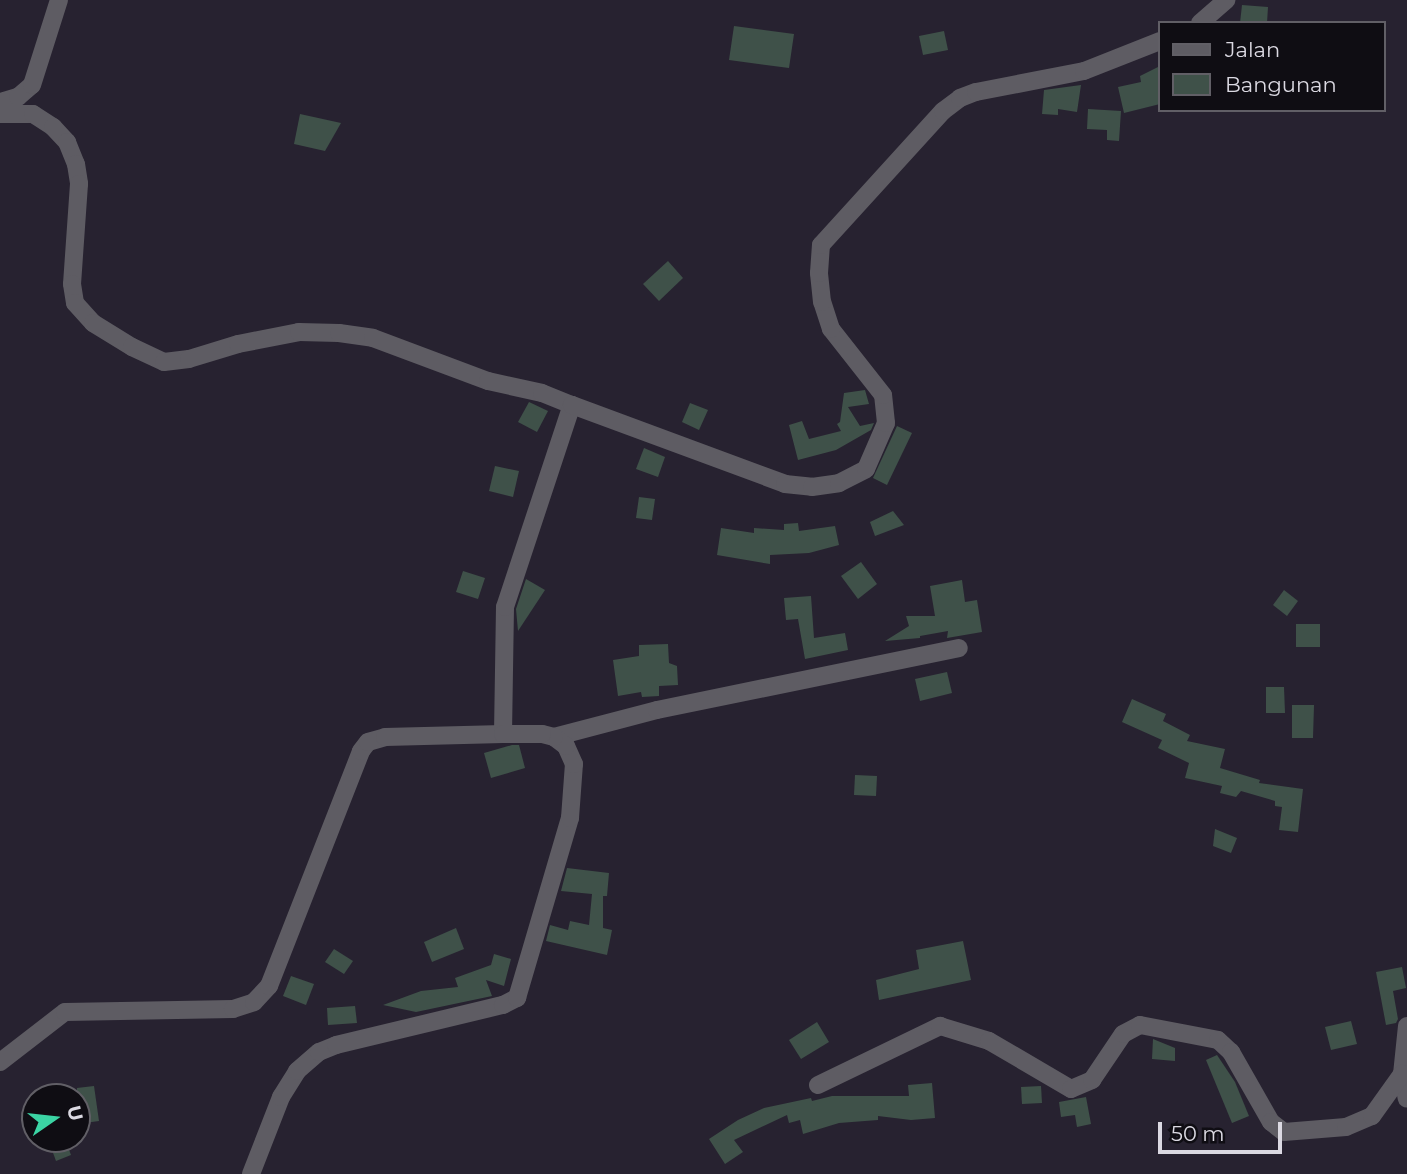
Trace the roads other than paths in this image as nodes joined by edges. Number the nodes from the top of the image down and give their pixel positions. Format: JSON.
{"nodes":[{"id":1,"x":59,"y":0,"type":"edge"},
{"id":2,"x":1226,"y":0,"type":"edge"},
{"id":3,"x":1202,"y":21,"type":"edge"},
{"id":4,"x":1158,"y":42,"type":"edge"},
{"id":5,"x":0,"y":102,"type":"edge"},
{"id":6,"x":0,"y":114,"type":"edge"},
{"id":7,"x":572,"y":405,"type":"junction"},
{"id":8,"x":958,"y":648,"type":"dead end"},
{"id":9,"x":503,"y":734,"type":"junction"},
{"id":10,"x":554,"y":737,"type":"junction"},
{"id":11,"x":1407,"y":1026,"type":"edge"},
{"id":12,"x":0,"y":1062,"type":"edge"},
{"id":13,"x":1402,"y":1074,"type":"junction"},
{"id":14,"x":818,"y":1085,"type":"dead end"},
{"id":15,"x":1407,"y":1099,"type":"edge"},
{"id":16,"x":251,"y":1174,"type":"edge"}],
"edges":[{"from":1,"to":5,"type":"street"},
{"from":2,"to":3,"type":"street"},
{"from":4,"to":7,"type":"street"},
{"from":6,"to":7,"type":"street"},
{"from":7,"to":9,"type":"street"},
{"from":8,"to":10,"type":"street"},
{"from":9,"to":10,"type":"street"},
{"from":9,"to":12,"type":"street"},
{"from":10,"to":16,"type":"street"},
{"from":11,"to":13,"type":"street"},
{"from":13,"to":14,"type":"street"},
{"from":13,"to":15,"type":"street"}]}
